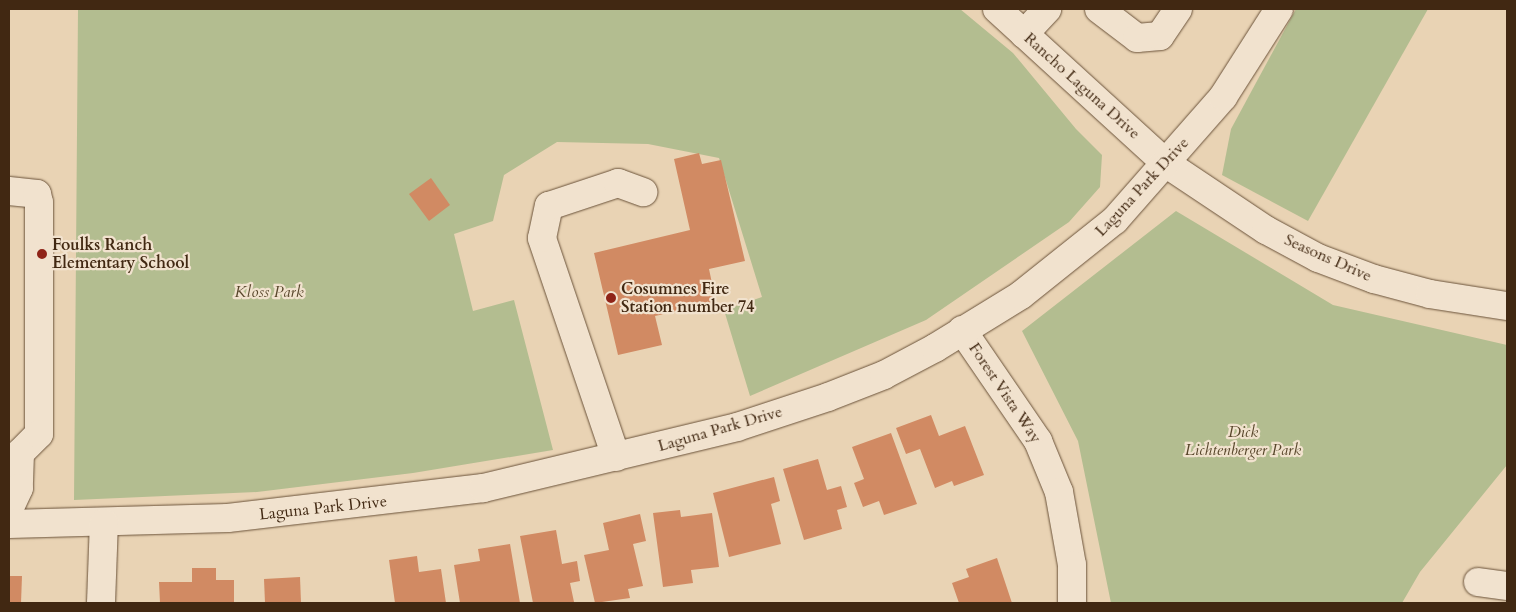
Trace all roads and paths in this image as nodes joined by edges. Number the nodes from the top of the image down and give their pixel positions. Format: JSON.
{"nodes":[{"id":1,"x":996,"y":9,"type":"edge"},
{"id":2,"x":1047,"y":9,"type":"edge"},
{"id":3,"x":1099,"y":9,"type":"edge"},
{"id":4,"x":1178,"y":9,"type":"edge"},
{"id":5,"x":1279,"y":9,"type":"edge"},
{"id":6,"x":1024,"y":34,"type":"junction"},
{"id":7,"x":1167,"y":164,"type":"junction"},
{"id":8,"x":9,"y":190,"type":"edge"},
{"id":9,"x":643,"y":192,"type":"dead end"},
{"id":10,"x":1507,"y":306,"type":"edge"},
{"id":11,"x":962,"y":330,"type":"junction"},
{"id":12,"x":616,"y":457,"type":"junction"},
{"id":13,"x":9,"y":509,"type":"edge"},
{"id":14,"x":104,"y":523,"type":"junction"},
{"id":15,"x":9,"y":524,"type":"edge"},
{"id":16,"x":1478,"y":582,"type":"dead end"},
{"id":17,"x":1507,"y":586,"type":"edge"},
{"id":18,"x":101,"y":603,"type":"edge"},
{"id":19,"x":1072,"y":603,"type":"edge"}],
"edges":[{"from":1,"to":6,"type":"street","name":"Rancho Laguna Drive"},
{"from":2,"to":6,"type":"street"},
{"from":3,"to":4,"type":"street"},
{"from":5,"to":7,"type":"street","name":"Laguna Park Drive"},
{"from":6,"to":7,"type":"street","name":"Rancho Laguna Drive"},
{"from":7,"to":10,"type":"street","name":"Seasons Drive"},
{"from":7,"to":11,"type":"street","name":"Laguna Park Drive"},
{"from":8,"to":13,"type":"street"},
{"from":9,"to":12,"type":"street"},
{"from":11,"to":12,"type":"street","name":"Laguna Park Drive"},
{"from":11,"to":19,"type":"street","name":"Forest Vista Way"},
{"from":12,"to":14,"type":"street","name":"Laguna Park Drive"},
{"from":14,"to":15,"type":"street","name":"Laguna Park Drive"},
{"from":14,"to":18,"type":"street"},
{"from":16,"to":17,"type":"street"}]}
